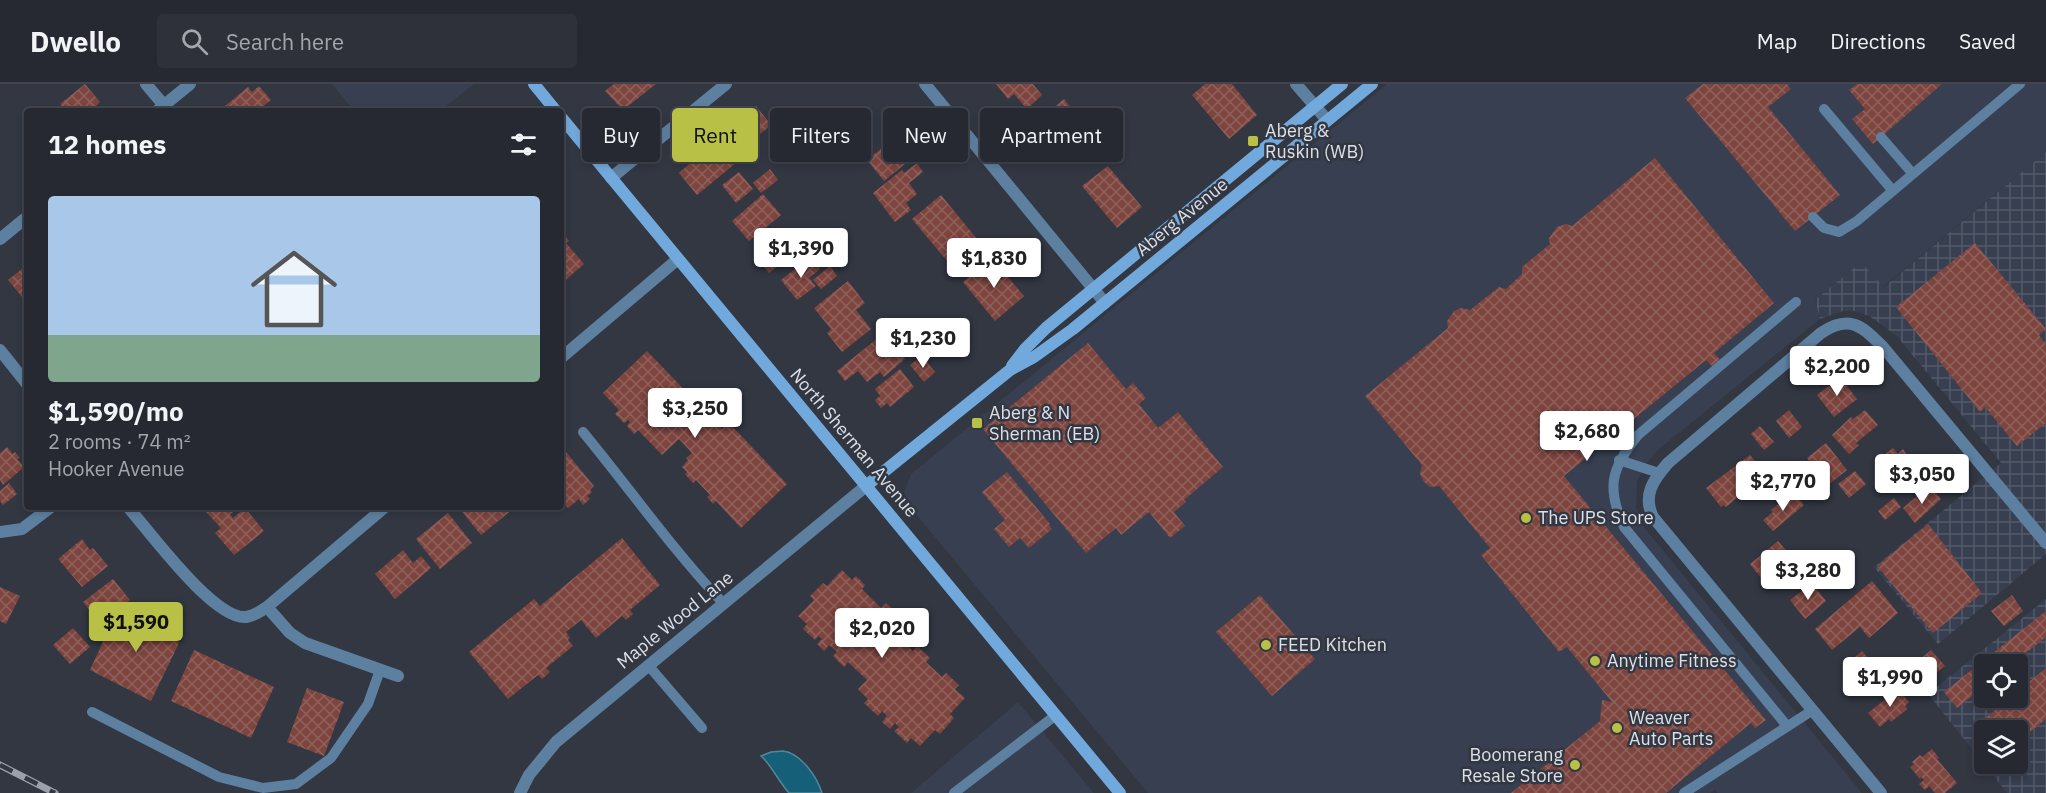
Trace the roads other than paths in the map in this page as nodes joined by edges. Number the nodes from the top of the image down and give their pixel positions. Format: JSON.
{"nodes":[{"id":1,"x":146,"y":84,"type":"edge"},
{"id":2,"x":190,"y":84,"type":"edge"},
{"id":3,"x":534,"y":84,"type":"edge"},
{"id":4,"x":726,"y":84,"type":"edge"},
{"id":5,"x":925,"y":84,"type":"edge"},
{"id":6,"x":1296,"y":84,"type":"edge"},
{"id":7,"x":1342,"y":84,"type":"edge"},
{"id":8,"x":1372,"y":84,"type":"edge"},
{"id":9,"x":2020,"y":84,"type":"edge"},
{"id":10,"x":1315,"y":106,"type":"junction"},
{"id":11,"x":162,"y":108,"type":"edge"},
{"id":12,"x":164,"y":108,"type":"edge"},
{"id":13,"x":554,"y":108,"type":"edge"},
{"id":14,"x":1824,"y":109,"type":"dead end"},
{"id":15,"x":1327,"y":120,"type":"junction"},
{"id":16,"x":564,"y":121,"type":"edge"},
{"id":17,"x":1881,"y":137,"type":"dead end"},
{"id":18,"x":1913,"y":174,"type":"junction"},
{"id":19,"x":611,"y":178,"type":"junction"},
{"id":20,"x":1893,"y":191,"type":"junction"},
{"id":21,"x":1813,"y":217,"type":"dead end"},
{"id":22,"x":24,"y":219,"type":"edge"},
{"id":23,"x":0,"y":239,"type":"edge"},
{"id":24,"x":678,"y":259,"type":"junction"},
{"id":25,"x":1093,"y":288,"type":"junction"},
{"id":26,"x":1796,"y":302,"type":"dead end"},
{"id":27,"x":1105,"y":303,"type":"junction"},
{"id":28,"x":0,"y":350,"type":"edge"},
{"id":29,"x":564,"y":355,"type":"edge"},
{"id":30,"x":1010,"y":370,"type":"junction"},
{"id":31,"x":24,"y":380,"type":"edge"},
{"id":32,"x":583,"y":432,"type":"dead end"},
{"id":33,"x":1619,"y":460,"type":"junction"},
{"id":34,"x":1659,"y":473,"type":"junction"},
{"id":35,"x":866,"y":486,"type":"junction"},
{"id":36,"x":47,"y":510,"type":"edge"},
{"id":37,"x":131,"y":510,"type":"edge"},
{"id":38,"x":381,"y":510,"type":"edge"},
{"id":39,"x":0,"y":532,"type":"edge"},
{"id":40,"x":2046,"y":543,"type":"edge"},
{"id":41,"x":723,"y":603,"type":"junction"},
{"id":42,"x":267,"y":606,"type":"junction"},
{"id":43,"x":648,"y":665,"type":"junction"},
{"id":44,"x":380,"y":670,"type":"junction"},
{"id":45,"x":398,"y":676,"type":"dead end"},
{"id":46,"x":1813,"y":710,"type":"junction"},
{"id":47,"x":92,"y":712,"type":"dead end"},
{"id":48,"x":1056,"y":715,"type":"junction"},
{"id":49,"x":1787,"y":726,"type":"junction"},
{"id":50,"x":702,"y":729,"type":"dead end"},
{"id":51,"x":520,"y":793,"type":"edge"},
{"id":52,"x":954,"y":793,"type":"edge"},
{"id":53,"x":1120,"y":793,"type":"edge"},
{"id":54,"x":1684,"y":793,"type":"edge"},
{"id":55,"x":1881,"y":793,"type":"edge"}],
"edges":[{"from":1,"to":11,"type":"street"},
{"from":2,"to":12,"type":"street"},
{"from":3,"to":13,"type":"street"},
{"from":4,"to":19,"type":"street"},
{"from":5,"to":25,"type":"street"},
{"from":6,"to":10,"type":"street"},
{"from":7,"to":10,"type":"street","name":"Aberg Avenue"},
{"from":8,"to":15,"type":"street","name":"Aberg Avenue"},
{"from":9,"to":18,"type":"lane"},
{"from":10,"to":15,"type":"street"},
{"from":10,"to":25,"type":"street","name":"Aberg Avenue"},
{"from":14,"to":20,"type":"lane"},
{"from":15,"to":27,"type":"street","name":"Aberg Avenue"},
{"from":16,"to":19,"type":"street","name":"North Sherman Avenue"},
{"from":17,"to":18,"type":"lane"},
{"from":18,"to":20,"type":"lane"},
{"from":19,"to":24,"type":"street","name":"North Sherman Avenue"},
{"from":20,"to":21,"type":"lane"},
{"from":22,"to":23,"type":"street"},
{"from":24,"to":29,"type":"street"},
{"from":24,"to":35,"type":"street","name":"North Sherman Avenue"},
{"from":25,"to":27,"type":"street"},
{"from":25,"to":30,"type":"street","name":"Aberg Avenue"},
{"from":26,"to":33,"type":"lane"},
{"from":27,"to":30,"type":"street","name":"Aberg Avenue"},
{"from":28,"to":31,"type":"street"},
{"from":30,"to":35,"type":"street","name":"Aberg Avenue"},
{"from":32,"to":41,"type":"lane"},
{"from":33,"to":34,"type":"lane"},
{"from":33,"to":49,"type":"lane"},
{"from":34,"to":40,"type":"street"},
{"from":34,"to":46,"type":"street"},
{"from":35,"to":41,"type":"street","name":"Maple Wood Lane"},
{"from":35,"to":48,"type":"street","name":"North Sherman Avenue"},
{"from":36,"to":39,"type":"street"},
{"from":37,"to":42,"type":"street"},
{"from":38,"to":42,"type":"street"},
{"from":41,"to":43,"type":"street","name":"Maple Wood Lane"},
{"from":42,"to":44,"type":"street"},
{"from":43,"to":50,"type":"lane"},
{"from":43,"to":51,"type":"street","name":"Maple Wood Lane"},
{"from":44,"to":45,"type":"street"},
{"from":44,"to":47,"type":"lane"},
{"from":46,"to":49,"type":"lane"},
{"from":46,"to":55,"type":"street"},
{"from":48,"to":52,"type":"lane"},
{"from":48,"to":53,"type":"street","name":"North Sherman Avenue"},
{"from":49,"to":54,"type":"lane"}]}
